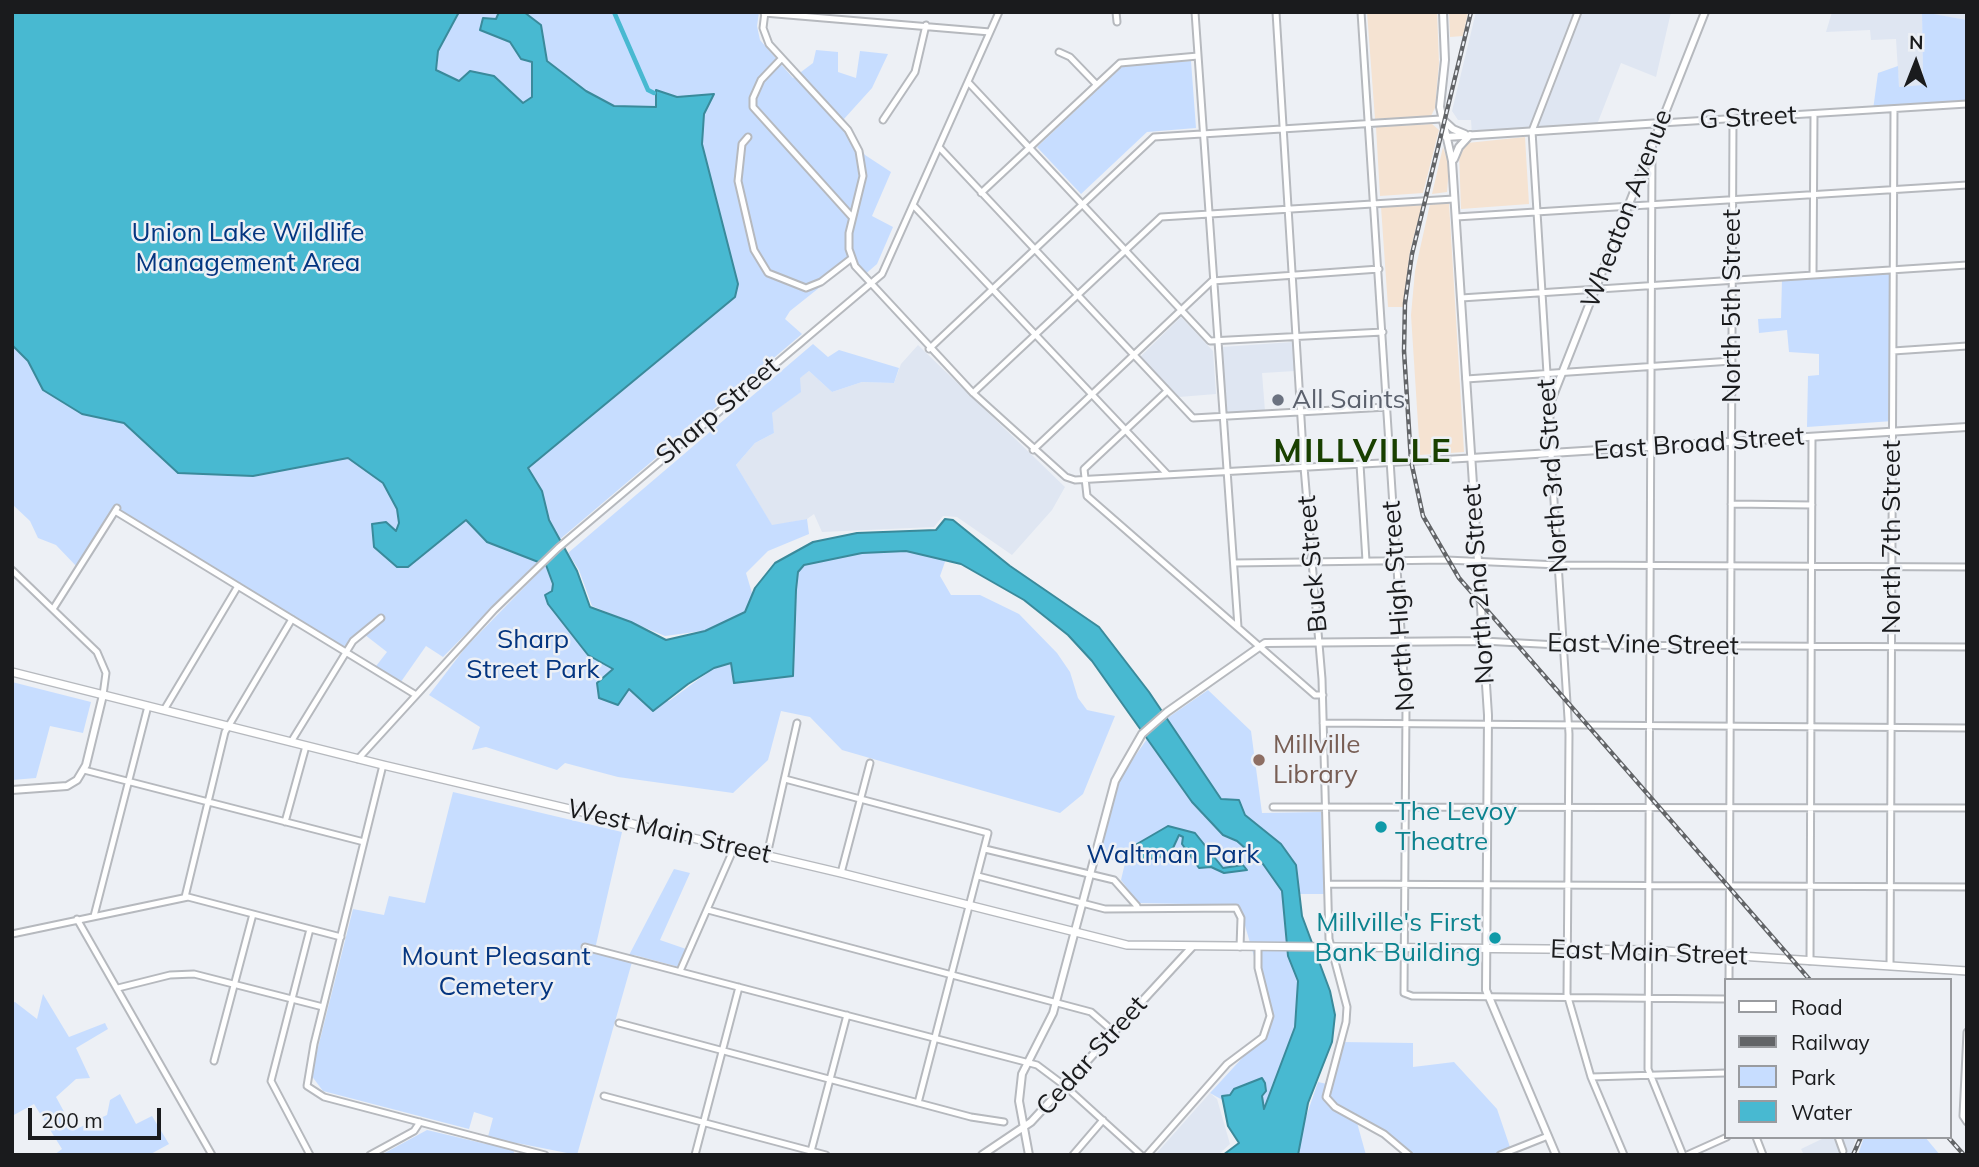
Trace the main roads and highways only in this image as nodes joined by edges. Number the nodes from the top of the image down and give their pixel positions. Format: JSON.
{"nodes":[{"id":1,"x":1443,"y":12,"type":"edge"},
{"id":2,"x":1705,"y":12,"type":"edge"},
{"id":3,"x":1441,"y":119,"type":"junction"},
{"id":4,"x":1661,"y":123,"type":"junction"},
{"id":5,"x":1470,"y":135,"type":"junction"},
{"id":6,"x":1446,"y":137,"type":"junction"},
{"id":7,"x":1452,"y":163,"type":"junction"},
{"id":8,"x":1549,"y":406,"type":"joint"},
{"id":9,"x":1967,"y":427,"type":"edge"},
{"id":10,"x":1551,"y":454,"type":"junction"},
{"id":11,"x":1471,"y":458,"type":"junction"},
{"id":12,"x":1483,"y":641,"type":"junction"},
{"id":13,"x":12,"y":672,"type":"edge"},
{"id":14,"x":103,"y":695,"type":"junction"},
{"id":15,"x":12,"y":790,"type":"edge"},
{"id":16,"x":1074,"y":933,"type":"junction"},
{"id":17,"x":1192,"y":947,"type":"junction"},
{"id":18,"x":1331,"y":947,"type":"joint"},
{"id":19,"x":1486,"y":949,"type":"junction"},
{"id":20,"x":1967,"y":971,"type":"edge"},
{"id":21,"x":1023,"y":1129,"type":"junction"},
{"id":22,"x":982,"y":1155,"type":"edge"},
{"id":23,"x":1029,"y":1155,"type":"edge"},
{"id":24,"x":1556,"y":1155,"type":"edge"}],
"edges":[{"from":1,"to":3,"type":"main road","name":"North 2nd Street"},
{"from":2,"to":4,"type":"main road","name":"Wheaton Avenue"},
{"from":3,"to":5,"type":"main road"},
{"from":3,"to":6,"type":"main road","name":"North 2nd Street"},
{"from":4,"to":5,"type":"main road","name":"G Street"},
{"from":4,"to":8,"type":"main road","name":"Wheaton Avenue"},
{"from":5,"to":6,"type":"main road","name":"G Street"},
{"from":5,"to":7,"type":"main road"},
{"from":6,"to":7,"type":"main road","name":"North 2nd Street"},
{"from":7,"to":11,"type":"main road","name":"North 2nd Street"},
{"from":8,"to":10,"type":"main road","name":"North 3rd Street"},
{"from":9,"to":10,"type":"main road","name":"East Broad Street"},
{"from":10,"to":11,"type":"main road","name":"East Broad Street"},
{"from":11,"to":12,"type":"main road","name":"North 2nd Street"},
{"from":12,"to":16,"type":"main road","name":"East Vine Street"},
{"from":12,"to":19,"type":"main road","name":"North 2nd Street"},
{"from":13,"to":14,"type":"highway","name":"West Main Street"},
{"from":14,"to":15,"type":"main road"},
{"from":14,"to":16,"type":"highway","name":"West Main Street"},
{"from":16,"to":17,"type":"highway","name":"West Main Street"},
{"from":16,"to":21,"type":"main road"},
{"from":17,"to":18,"type":"highway","name":"West Main Street"},
{"from":17,"to":21,"type":"main road","name":"Cedar Street"},
{"from":18,"to":19,"type":"highway","name":"East Main Street"},
{"from":19,"to":20,"type":"highway","name":"East Main Street"},
{"from":19,"to":24,"type":"main road","name":"North 2nd Street"},
{"from":21,"to":22,"type":"main road","name":"Cedar Street"},
{"from":21,"to":23,"type":"main road"}]}
